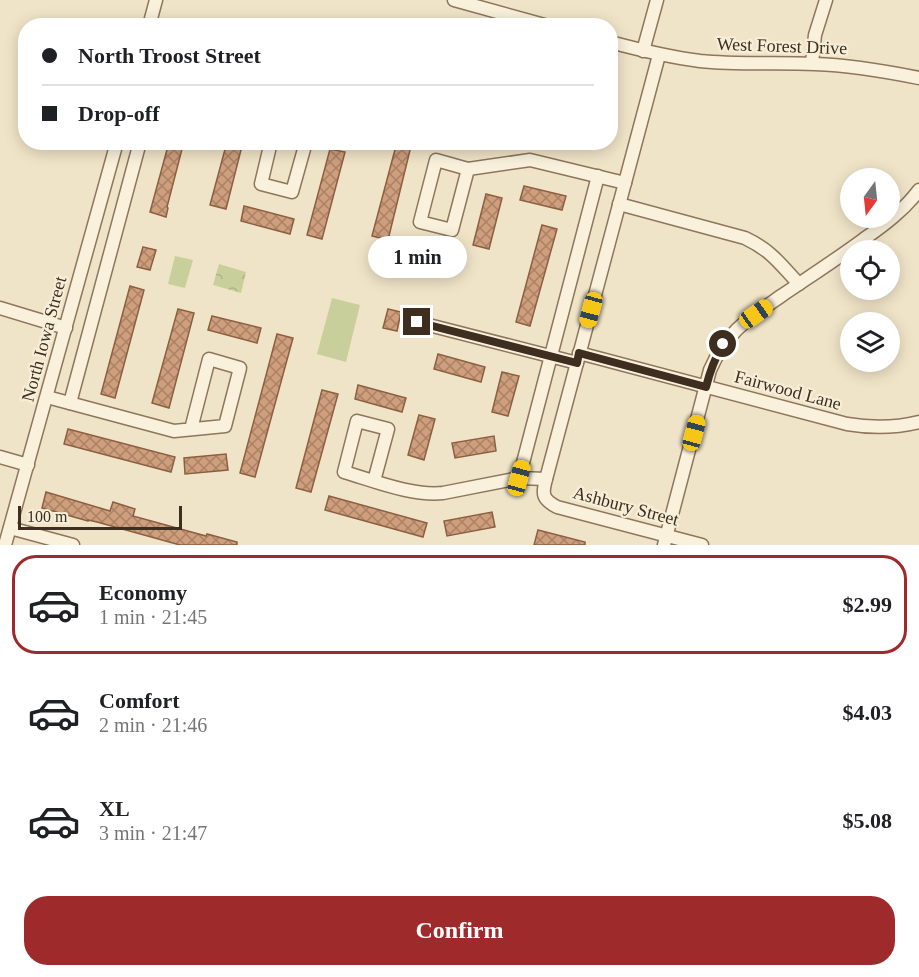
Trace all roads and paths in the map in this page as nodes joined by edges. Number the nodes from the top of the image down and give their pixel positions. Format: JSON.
{"nodes":[{"id":1,"x":156,"y":0,"type":"edge"},
{"id":2,"x":454,"y":0,"type":"edge"},
{"id":3,"x":657,"y":0,"type":"edge"},
{"id":4,"x":826,"y":0,"type":"edge"},
{"id":5,"x":488,"y":4,"type":"edge"},
{"id":6,"x":151,"y":18,"type":"edge"},
{"id":7,"x":526,"y":18,"type":"edge"},
{"id":8,"x":618,"y":44,"type":"edge"},
{"id":9,"x":643,"y":51,"type":"junction"},
{"id":10,"x":659,"y":55,"type":"junction"},
{"id":11,"x":812,"y":63,"type":"junction"},
{"id":12,"x":919,"y":78,"type":"edge"},
{"id":13,"x":115,"y":150,"type":"edge"},
{"id":14,"x":138,"y":150,"type":"edge"},
{"id":15,"x":270,"y":150,"type":"edge"},
{"id":16,"x":304,"y":150,"type":"edge"},
{"id":17,"x":468,"y":169,"type":"junction"},
{"id":18,"x":598,"y":176,"type":"junction"},
{"id":19,"x":625,"y":183,"type":"junction"},
{"id":20,"x":919,"y":190,"type":"edge"},
{"id":21,"x":619,"y":204,"type":"junction"},
{"id":22,"x":799,"y":284,"type":"junction"},
{"id":23,"x":0,"y":308,"type":"edge"},
{"id":24,"x":417,"y":322,"type":"dead end"},
{"id":25,"x":66,"y":328,"type":"junction"},
{"id":26,"x":550,"y":356,"type":"junction"},
{"id":27,"x":578,"y":358,"type":"junction"},
{"id":28,"x":706,"y":387,"type":"junction"},
{"id":29,"x":47,"y":397,"type":"junction"},
{"id":30,"x":70,"y":403,"type":"junction"},
{"id":31,"x":919,"y":422,"type":"edge"},
{"id":32,"x":191,"y":429,"type":"junction"},
{"id":33,"x":0,"y":457,"type":"edge"},
{"id":34,"x":28,"y":465,"type":"junction"},
{"id":35,"x":519,"y":478,"type":"junction"},
{"id":36,"x":546,"y":479,"type":"junction"},
{"id":37,"x":375,"y":481,"type":"junction"},
{"id":38,"x":10,"y":528,"type":"junction"},
{"id":39,"x":665,"y":540,"type":"edge"},
{"id":40,"x":5,"y":545,"type":"edge"},
{"id":41,"x":74,"y":545,"type":"edge"},
{"id":42,"x":702,"y":545,"type":"edge"}],
"edges":[{"from":1,"to":6,"type":"street"},
{"from":2,"to":5,"type":"street"},
{"from":3,"to":9,"type":"street"},
{"from":4,"to":11,"type":"street"},
{"from":5,"to":7,"type":"street"},
{"from":8,"to":9,"type":"street","name":"West Forest Drive"},
{"from":9,"to":10,"type":"street","name":"West Forest Drive"},
{"from":10,"to":11,"type":"street","name":"West Forest Drive"},
{"from":10,"to":19,"type":"street"},
{"from":11,"to":12,"type":"street","name":"West Forest Drive"},
{"from":13,"to":25,"type":"street","name":"North Iowa Street"},
{"from":14,"to":30,"type":"street"},
{"from":15,"to":16,"type":"street"},
{"from":17,"to":17,"type":"street"},
{"from":17,"to":18,"type":"street"},
{"from":18,"to":19,"type":"street"},
{"from":18,"to":26,"type":"street"},
{"from":19,"to":21,"type":"street"},
{"from":20,"to":22,"type":"street"},
{"from":21,"to":22,"type":"street"},
{"from":21,"to":27,"type":"street"},
{"from":22,"to":28,"type":"street"},
{"from":23,"to":25,"type":"street"},
{"from":24,"to":26,"type":"street","name":"Fairwood Lane"},
{"from":25,"to":29,"type":"street","name":"North Iowa Street"},
{"from":26,"to":27,"type":"street","name":"Fairwood Lane"},
{"from":26,"to":35,"type":"street"},
{"from":27,"to":28,"type":"street","name":"Fairwood Lane"},
{"from":27,"to":36,"type":"street"},
{"from":28,"to":31,"type":"street","name":"Fairwood Lane"},
{"from":28,"to":39,"type":"street"},
{"from":29,"to":30,"type":"street"},
{"from":29,"to":34,"type":"street","name":"North Iowa Street"},
{"from":30,"to":32,"type":"street"},
{"from":32,"to":32,"type":"street"},
{"from":33,"to":34,"type":"street"},
{"from":34,"to":38,"type":"street","name":"North Iowa Street"},
{"from":35,"to":36,"type":"street"},
{"from":35,"to":37,"type":"street"},
{"from":36,"to":39,"type":"street","name":"Ashbury Street"},
{"from":37,"to":37,"type":"street"},
{"from":38,"to":40,"type":"street","name":"North Iowa Street"},
{"from":38,"to":41,"type":"street"},
{"from":39,"to":42,"type":"street","name":"Ashbury Street"}]}
